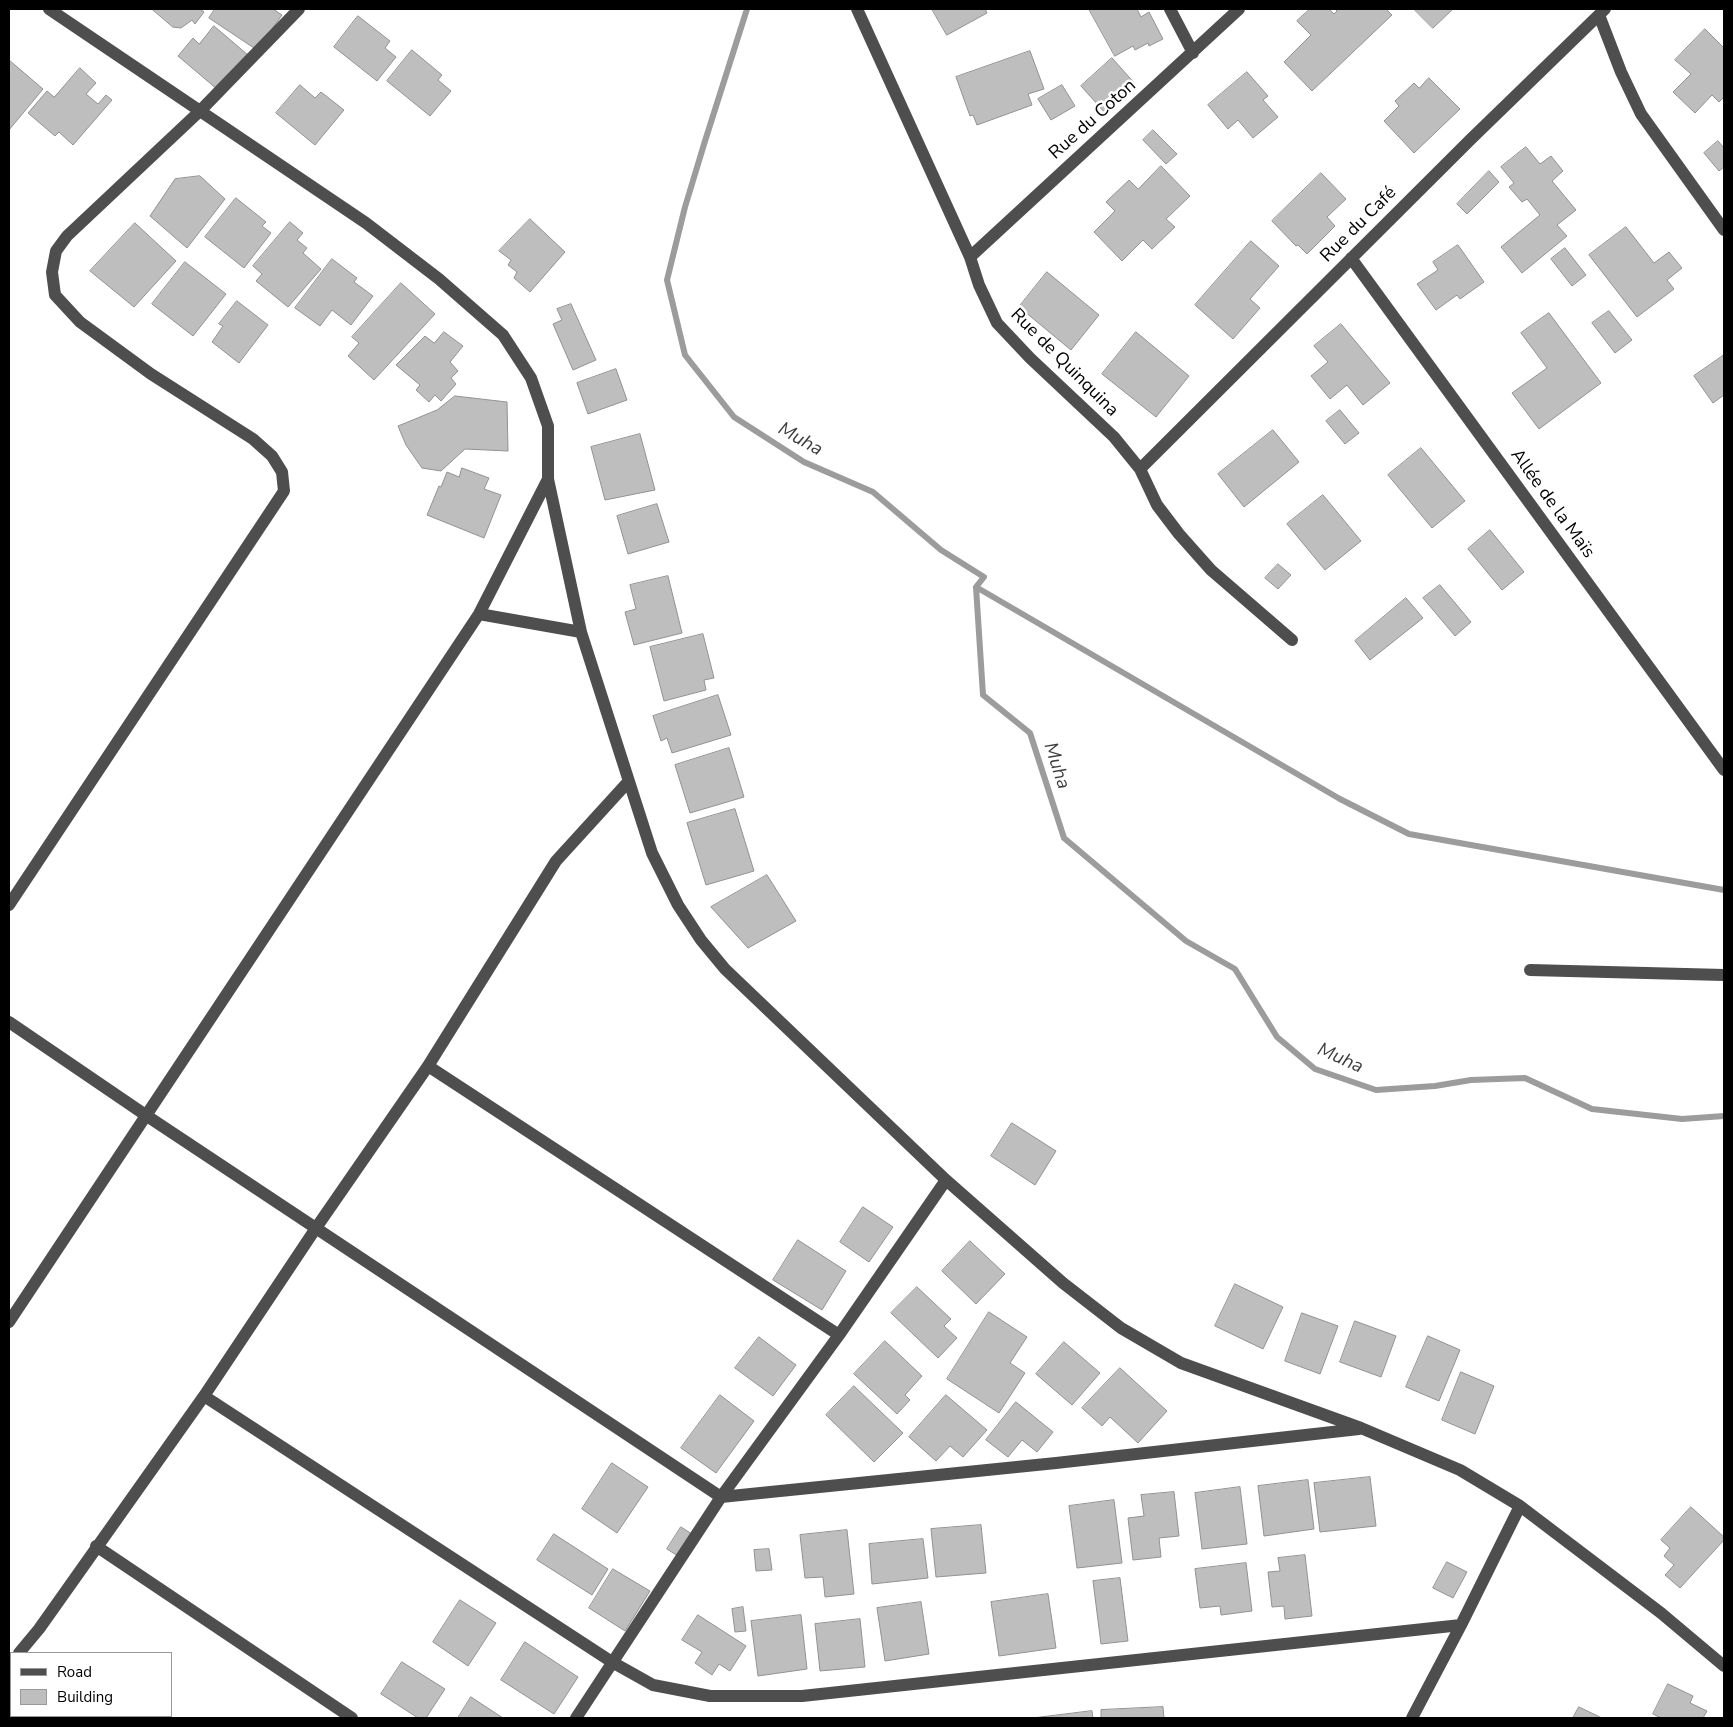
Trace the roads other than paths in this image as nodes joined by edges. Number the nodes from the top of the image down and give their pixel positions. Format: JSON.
{"nodes":[{"id":1,"x":49,"y":9,"type":"edge"},
{"id":2,"x":299,"y":9,"type":"edge"},
{"id":3,"x":857,"y":9,"type":"edge"},
{"id":4,"x":1170,"y":9,"type":"edge"},
{"id":5,"x":1239,"y":9,"type":"edge"},
{"id":6,"x":1602,"y":12,"type":"edge"},
{"id":7,"x":1192,"y":53,"type":"junction"},
{"id":8,"x":201,"y":110,"type":"junction"},
{"id":9,"x":1724,"y":230,"type":"edge"},
{"id":10,"x":970,"y":257,"type":"junction"},
{"id":11,"x":1351,"y":258,"type":"junction"},
{"id":12,"x":1140,"y":469,"type":"junction"},
{"id":13,"x":548,"y":479,"type":"junction"},
{"id":14,"x":479,"y":614,"type":"junction"},
{"id":15,"x":582,"y":632,"type":"junction"},
{"id":16,"x":1292,"y":640,"type":"dead end"},
{"id":17,"x":1724,"y":770,"type":"edge"},
{"id":18,"x":628,"y":782,"type":"junction"},
{"id":19,"x":9,"y":905,"type":"edge"},
{"id":20,"x":1530,"y":970,"type":"dead end"},
{"id":21,"x":1724,"y":975,"type":"edge"},
{"id":22,"x":9,"y":1022,"type":"edge"},
{"id":23,"x":428,"y":1066,"type":"junction"},
{"id":24,"x":147,"y":1116,"type":"junction"},
{"id":25,"x":946,"y":1180,"type":"junction"},
{"id":26,"x":316,"y":1228,"type":"junction"},
{"id":27,"x":9,"y":1322,"type":"edge"},
{"id":28,"x":838,"y":1335,"type":"junction"},
{"id":29,"x":204,"y":1396,"type":"junction"},
{"id":30,"x":1361,"y":1428,"type":"junction"},
{"id":31,"x":721,"y":1497,"type":"junction"},
{"id":32,"x":1520,"y":1506,"type":"junction"},
{"id":33,"x":96,"y":1546,"type":"junction"},
{"id":34,"x":1461,"y":1624,"type":"junction"},
{"id":35,"x":20,"y":1652,"type":"edge"},
{"id":36,"x":612,"y":1662,"type":"junction"},
{"id":37,"x":1724,"y":1666,"type":"edge"},
{"id":38,"x":352,"y":1718,"type":"edge"},
{"id":39,"x":576,"y":1718,"type":"edge"},
{"id":40,"x":1412,"y":1718,"type":"edge"}],
"edges":[{"from":1,"to":8,"type":"street"},
{"from":2,"to":8,"type":"street"},
{"from":3,"to":10,"type":"street","name":"Rue de Quinquina"},
{"from":4,"to":7,"type":"street"},
{"from":5,"to":7,"type":"street","name":"Rue du Coton"},
{"from":6,"to":9,"type":"street"},
{"from":6,"to":11,"type":"street","name":"Rue du Café"},
{"from":7,"to":10,"type":"street","name":"Rue du Coton"},
{"from":8,"to":13,"type":"street"},
{"from":8,"to":19,"type":"street"},
{"from":10,"to":12,"type":"street","name":"Rue de Quinquina"},
{"from":11,"to":12,"type":"street","name":"Rue du Café"},
{"from":11,"to":17,"type":"street","name":"Allée de la Maïs"},
{"from":12,"to":16,"type":"street","name":"Rue de Quinquina"},
{"from":13,"to":14,"type":"street"},
{"from":13,"to":15,"type":"street"},
{"from":14,"to":15,"type":"street"},
{"from":14,"to":24,"type":"street"},
{"from":15,"to":18,"type":"street"},
{"from":18,"to":23,"type":"street"},
{"from":18,"to":25,"type":"street"},
{"from":20,"to":21,"type":"street"},
{"from":22,"to":24,"type":"street"},
{"from":23,"to":26,"type":"street"},
{"from":23,"to":28,"type":"street"},
{"from":24,"to":26,"type":"street"},
{"from":24,"to":27,"type":"street"},
{"from":25,"to":28,"type":"street"},
{"from":25,"to":30,"type":"street"},
{"from":26,"to":29,"type":"street"},
{"from":26,"to":31,"type":"street"},
{"from":28,"to":31,"type":"street"},
{"from":29,"to":33,"type":"street"},
{"from":29,"to":36,"type":"street"},
{"from":30,"to":31,"type":"street"},
{"from":30,"to":32,"type":"street"},
{"from":31,"to":36,"type":"street"},
{"from":32,"to":34,"type":"street"},
{"from":32,"to":37,"type":"street"},
{"from":33,"to":35,"type":"street"},
{"from":33,"to":38,"type":"street"},
{"from":34,"to":36,"type":"street"},
{"from":34,"to":40,"type":"street"},
{"from":36,"to":39,"type":"street"}]}
